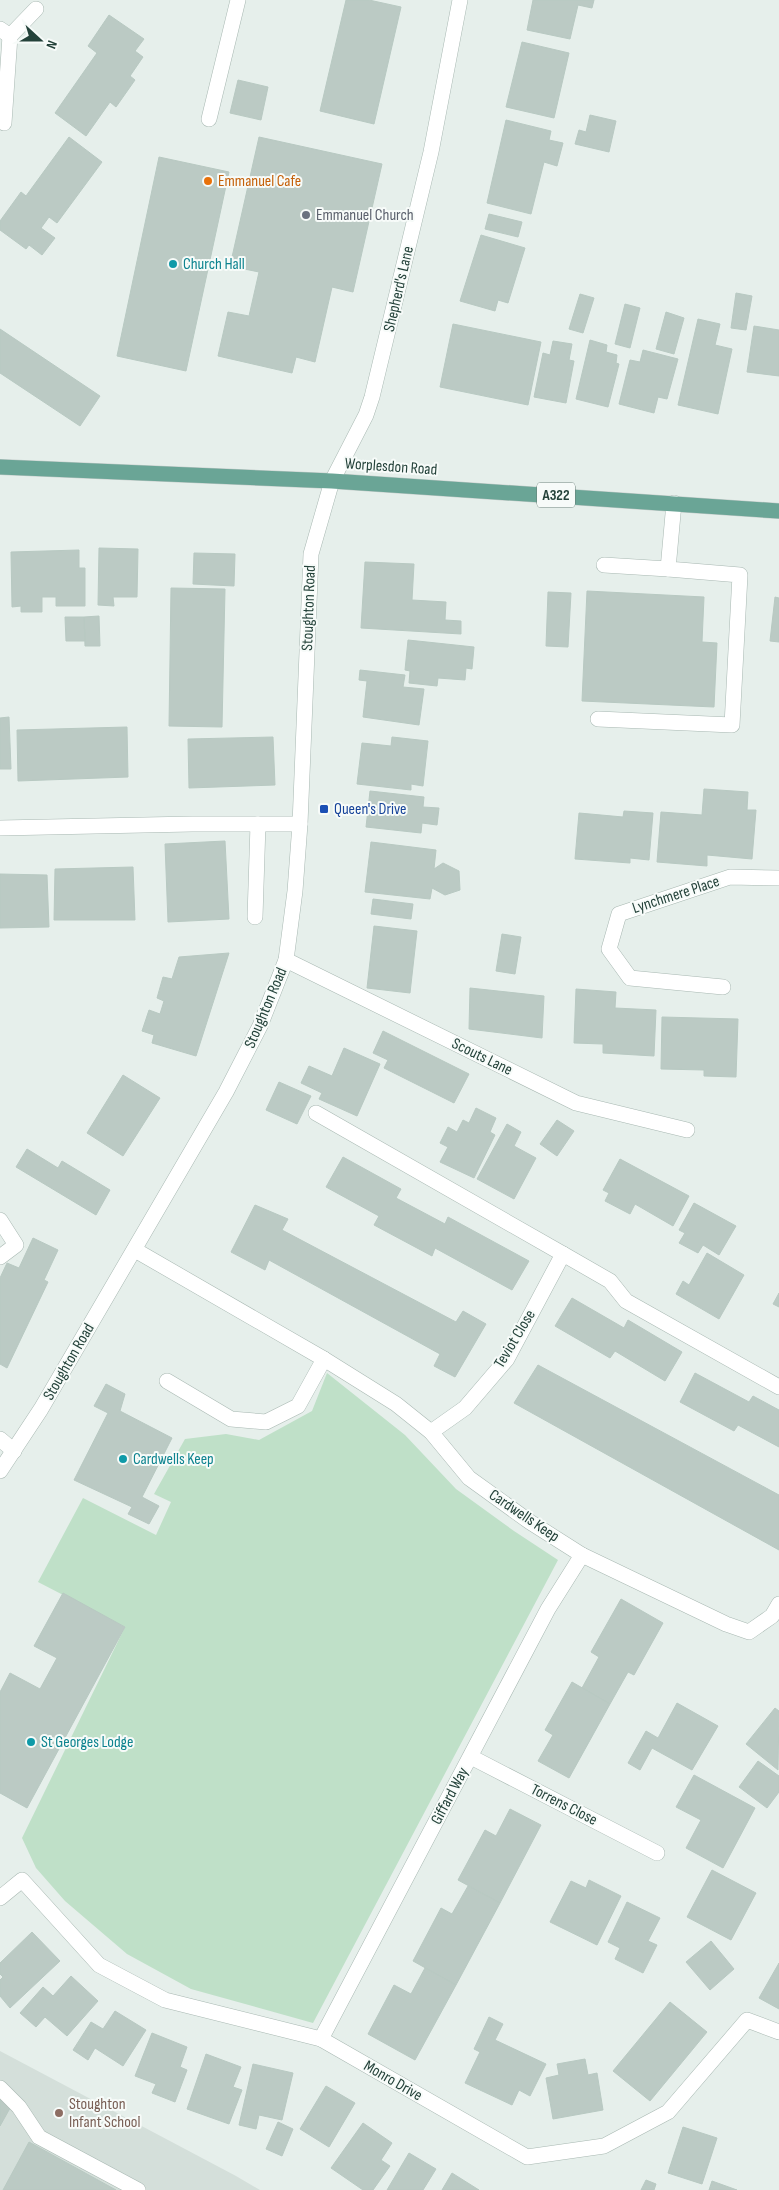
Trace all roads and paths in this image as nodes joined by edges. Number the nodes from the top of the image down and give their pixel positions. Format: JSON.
{"nodes":[{"id":1,"x":238,"y":0,"type":"edge"},
{"id":2,"x":460,"y":0,"type":"edge"},
{"id":3,"x":36,"y":9,"type":"dead end"},
{"id":4,"x":5,"y":32,"type":"edge"},
{"id":5,"x":210,"y":119,"type":"dead end"},
{"id":6,"x":4,"y":124,"type":"dead end"},
{"id":7,"x":0,"y":466,"type":"edge"},
{"id":8,"x":332,"y":481,"type":"junction"},
{"id":9,"x":674,"y":503,"type":"junction"},
{"id":10,"x":779,"y":511,"type":"edge"},
{"id":11,"x":604,"y":565,"type":"dead end"},
{"id":12,"x":668,"y":569,"type":"junction"},
{"id":13,"x":598,"y":719,"type":"dead end"},
{"id":14,"x":258,"y":824,"type":"junction"},
{"id":15,"x":300,"y":824,"type":"junction"},
{"id":16,"x":0,"y":828,"type":"edge"},
{"id":17,"x":779,"y":878,"type":"edge"},
{"id":18,"x":255,"y":917,"type":"dead end"},
{"id":19,"x":286,"y":960,"type":"junction"},
{"id":20,"x":723,"y":987,"type":"dead end"},
{"id":21,"x":316,"y":1113,"type":"dead end"},
{"id":22,"x":687,"y":1130,"type":"dead end"},
{"id":23,"x":0,"y":1220,"type":"edge"},
{"id":24,"x":135,"y":1250,"type":"junction"},
{"id":25,"x":563,"y":1254,"type":"junction"},
{"id":26,"x":0,"y":1257,"type":"edge"},
{"id":27,"x":324,"y":1358,"type":"junction"},
{"id":28,"x":167,"y":1380,"type":"dead end"},
{"id":29,"x":779,"y":1387,"type":"edge"},
{"id":30,"x":431,"y":1432,"type":"junction"},
{"id":31,"x":0,"y":1439,"type":"edge"},
{"id":32,"x":14,"y":1451,"type":"junction"},
{"id":33,"x":0,"y":1471,"type":"edge"},
{"id":34,"x":582,"y":1554,"type":"junction"},
{"id":35,"x":779,"y":1604,"type":"edge"},
{"id":36,"x":471,"y":1757,"type":"junction"},
{"id":37,"x":658,"y":1853,"type":"dead end"},
{"id":38,"x":0,"y":1898,"type":"edge"},
{"id":39,"x":779,"y":2032,"type":"edge"},
{"id":40,"x":321,"y":2039,"type":"junction"},
{"id":41,"x":0,"y":2088,"type":"edge"},
{"id":42,"x":138,"y":2190,"type":"edge"}],
"edges":[{"from":1,"to":5,"type":"street"},
{"from":2,"to":8,"type":"street","name":"Shepherd's Lane"},
{"from":3,"to":4,"type":"street"},
{"from":4,"to":6,"type":"street"},
{"from":7,"to":8,"type":"main road","name":"Worplesdon Road","number":"A322"},
{"from":8,"to":9,"type":"main road","name":"Worplesdon Road","number":"A322"},
{"from":8,"to":15,"type":"street","name":"Stoughton Road"},
{"from":9,"to":10,"type":"main road","name":"Worplesdon Road","number":"A322"},
{"from":9,"to":12,"type":"street"},
{"from":11,"to":12,"type":"street"},
{"from":12,"to":13,"type":"street"},
{"from":14,"to":15,"type":"street"},
{"from":14,"to":16,"type":"street"},
{"from":14,"to":18,"type":"street"},
{"from":15,"to":19,"type":"street","name":"Stoughton Road"},
{"from":17,"to":20,"type":"street","name":"Lynchmere Place"},
{"from":19,"to":22,"type":"street","name":"Scouts Lane"},
{"from":19,"to":24,"type":"street","name":"Stoughton Road"},
{"from":21,"to":25,"type":"street"},
{"from":23,"to":26,"type":"street"},
{"from":24,"to":27,"type":"street","name":"Cardwells Keep"},
{"from":24,"to":32,"type":"street","name":"Stoughton Road"},
{"from":25,"to":29,"type":"street"},
{"from":25,"to":30,"type":"street","name":"Teviot Close"},
{"from":27,"to":28,"type":"street"},
{"from":27,"to":30,"type":"street","name":"Cardwells Keep"},
{"from":30,"to":34,"type":"street","name":"Cardwells Keep"},
{"from":31,"to":32,"type":"street"},
{"from":32,"to":33,"type":"street","name":"Stoughton Road"},
{"from":34,"to":35,"type":"street","name":"Cardwells Keep"},
{"from":34,"to":36,"type":"street","name":"Giffard Way"},
{"from":36,"to":37,"type":"street","name":"Torrens Close"},
{"from":36,"to":40,"type":"street","name":"Giffard Way"},
{"from":38,"to":40,"type":"street","name":"Monro Drive"},
{"from":39,"to":40,"type":"street","name":"Monro Drive"},
{"from":41,"to":42,"type":"street"}]}
